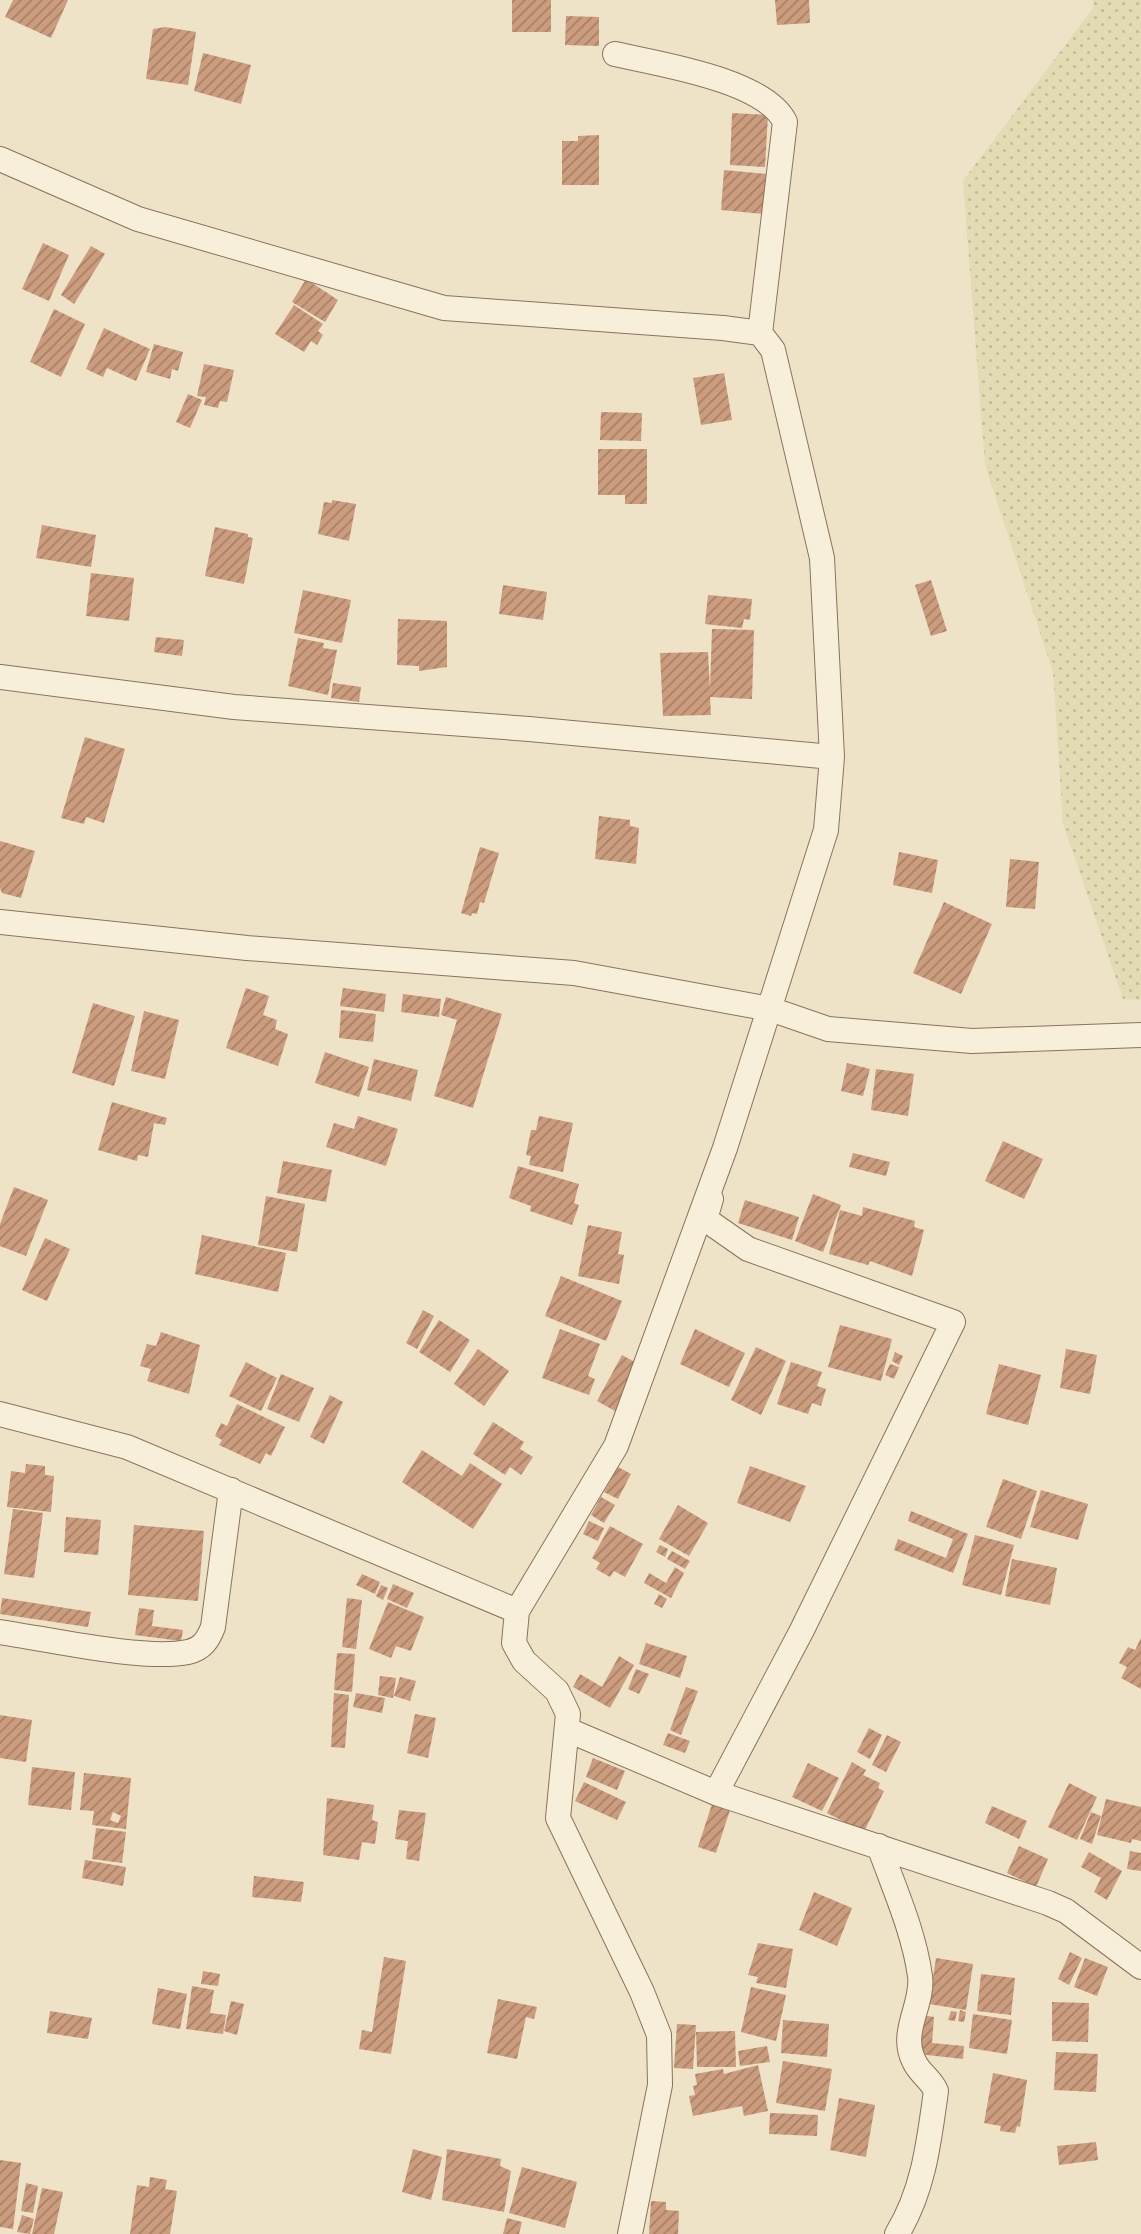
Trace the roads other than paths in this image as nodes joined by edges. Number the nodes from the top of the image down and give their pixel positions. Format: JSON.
{"nodes":[{"id":1,"x":615,"y":54,"type":"dead end"},
{"id":2,"x":0,"y":159,"type":"edge"},
{"id":3,"x":760,"y":333,"type":"junction"},
{"id":4,"x":0,"y":677,"type":"edge"},
{"id":5,"x":832,"y":757,"type":"junction"},
{"id":6,"x":0,"y":922,"type":"edge"},
{"id":7,"x":770,"y":1009,"type":"junction"},
{"id":8,"x":1141,"y":1035,"type":"edge"},
{"id":9,"x":726,"y":1148,"type":"junction"},
{"id":10,"x":0,"y":1414,"type":"edge"},
{"id":11,"x":231,"y":1489,"type":"junction"},
{"id":12,"x":517,"y":1611,"type":"junction"},
{"id":13,"x":0,"y":1632,"type":"edge"},
{"id":14,"x":568,"y":1730,"type":"junction"},
{"id":15,"x":716,"y":1793,"type":"junction"},
{"id":16,"x":879,"y":1846,"type":"junction"},
{"id":17,"x":1141,"y":1967,"type":"edge"},
{"id":18,"x":629,"y":2234,"type":"edge"},
{"id":19,"x":897,"y":2234,"type":"edge"}],
"edges":[{"from":1,"to":3,"type":"street"},
{"from":2,"to":3,"type":"street"},
{"from":3,"to":5,"type":"street"},
{"from":4,"to":5,"type":"street"},
{"from":5,"to":7,"type":"street"},
{"from":6,"to":7,"type":"street"},
{"from":7,"to":8,"type":"street"},
{"from":7,"to":9,"type":"street"},
{"from":9,"to":12,"type":"street"},
{"from":9,"to":15,"type":"street"},
{"from":10,"to":11,"type":"street"},
{"from":11,"to":12,"type":"street"},
{"from":11,"to":13,"type":"street"},
{"from":12,"to":14,"type":"street"},
{"from":14,"to":15,"type":"street"},
{"from":14,"to":18,"type":"street"},
{"from":15,"to":16,"type":"street"},
{"from":16,"to":17,"type":"street"},
{"from":16,"to":19,"type":"street"}]}
